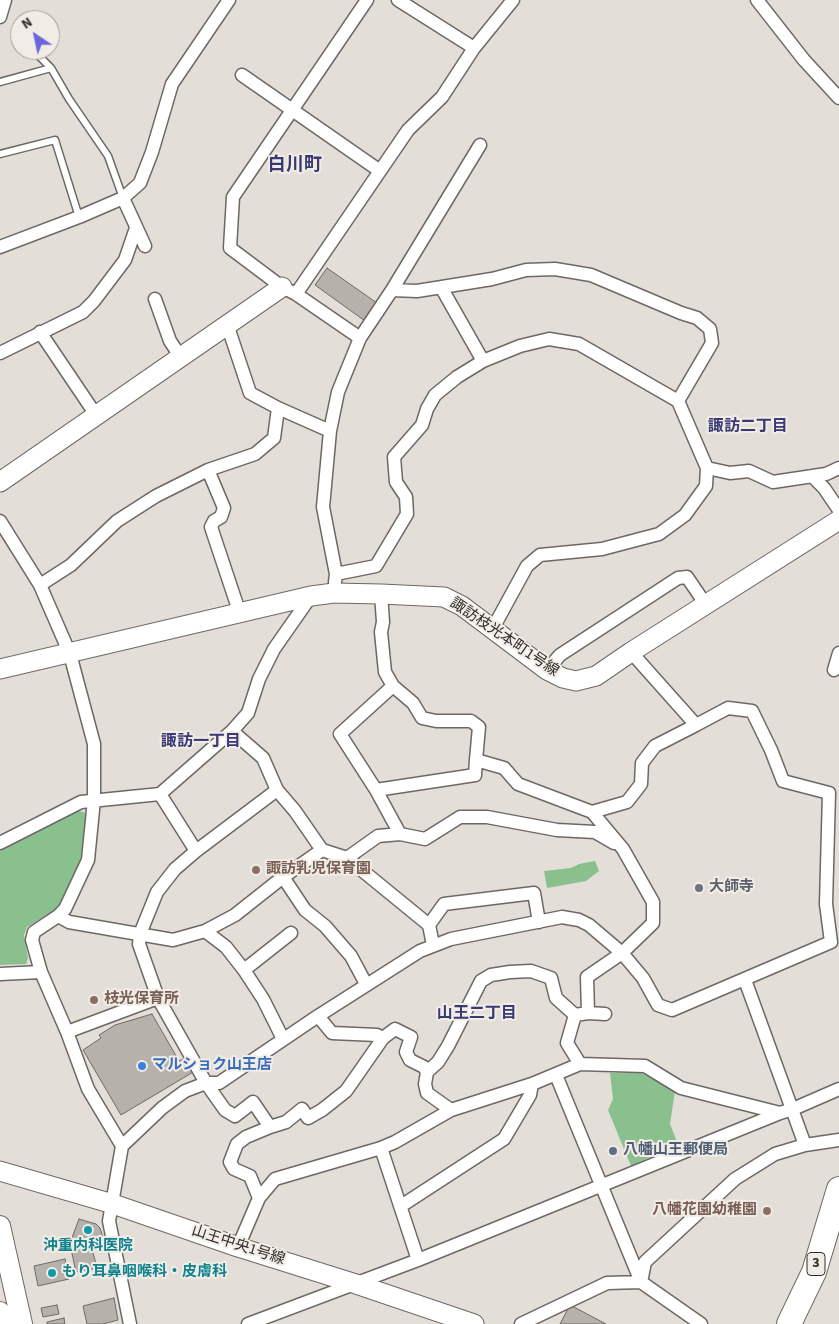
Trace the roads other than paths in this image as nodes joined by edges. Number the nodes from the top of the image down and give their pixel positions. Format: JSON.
{"nodes":[{"id":1,"x":5,"y":0,"type":"edge"},
{"id":2,"x":229,"y":0,"type":"edge"},
{"id":3,"x":367,"y":0,"type":"edge"},
{"id":4,"x":398,"y":0,"type":"edge"},
{"id":5,"x":513,"y":0,"type":"edge"},
{"id":6,"x":757,"y":0,"type":"edge"},
{"id":7,"x":0,"y":17,"type":"edge"},
{"id":8,"x":474,"y":48,"type":"junction"},
{"id":9,"x":43,"y":60,"type":"edge"},
{"id":10,"x":51,"y":68,"type":"junction"},
{"id":11,"x":242,"y":75,"type":"dead end"},
{"id":12,"x":0,"y":82,"type":"edge"},
{"id":13,"x":839,"y":98,"type":"edge"},
{"id":14,"x":292,"y":109,"type":"junction"},
{"id":15,"x":480,"y":144,"type":"dead end"},
{"id":16,"x":0,"y":154,"type":"edge"},
{"id":17,"x":380,"y":171,"type":"junction"},
{"id":18,"x":123,"y":198,"type":"junction"},
{"id":19,"x":79,"y":217,"type":"junction"},
{"id":20,"x":136,"y":228,"type":"junction"},
{"id":21,"x":145,"y":246,"type":"dead end"},
{"id":22,"x":0,"y":247,"type":"edge"},
{"id":23,"x":441,"y":287,"type":"junction"},
{"id":24,"x":392,"y":290,"type":"junction"},
{"id":25,"x":289,"y":291,"type":"junction"},
{"id":26,"x":155,"y":299,"type":"dead end"},
{"id":27,"x":227,"y":324,"type":"junction"},
{"id":28,"x":40,"y":332,"type":"junction"},
{"id":29,"x":360,"y":338,"type":"junction"},
{"id":30,"x":0,"y":353,"type":"edge"},
{"id":31,"x":180,"y":356,"type":"junction"},
{"id":32,"x":483,"y":361,"type":"junction"},
{"id":33,"x":678,"y":401,"type":"junction"},
{"id":34,"x":278,"y":408,"type":"junction"},
{"id":35,"x":96,"y":414,"type":"junction"},
{"id":36,"x":330,"y":431,"type":"junction"},
{"id":37,"x":707,"y":468,"type":"junction"},
{"id":38,"x":839,"y":468,"type":"edge"},
{"id":39,"x":208,"y":470,"type":"junction"},
{"id":40,"x":812,"y":476,"type":"junction"},
{"id":41,"x":0,"y":482,"type":"edge"},
{"id":42,"x":839,"y":510,"type":"edge"},
{"id":43,"x":839,"y":520,"type":"edge"},
{"id":44,"x":0,"y":521,"type":"edge"},
{"id":45,"x":335,"y":584,"type":"junction"},
{"id":46,"x":40,"y":585,"type":"junction"},
{"id":47,"x":381,"y":594,"type":"junction"},
{"id":48,"x":311,"y":596,"type":"junction"},
{"id":49,"x":706,"y":605,"type":"junction"},
{"id":50,"x":240,"y":614,"type":"junction"},
{"id":51,"x":492,"y":630,"type":"junction"},
{"id":52,"x":631,"y":652,"type":"junction"},
{"id":53,"x":839,"y":653,"type":"edge"},
{"id":54,"x":70,"y":654,"type":"junction"},
{"id":55,"x":0,"y":670,"type":"edge"},
{"id":56,"x":547,"y":670,"type":"junction"},
{"id":57,"x":834,"y":670,"type":"dead end"},
{"id":58,"x":393,"y":686,"type":"junction"},
{"id":59,"x":696,"y":725,"type":"junction"},
{"id":60,"x":232,"y":731,"type":"junction"},
{"id":61,"x":476,"y":760,"type":"junction"},
{"id":62,"x":277,"y":790,"type":"junction"},
{"id":63,"x":376,"y":790,"type":"junction"},
{"id":64,"x":160,"y":794,"type":"junction"},
{"id":65,"x":94,"y":800,"type":"junction"},
{"id":66,"x":592,"y":812,"type":"junction"},
{"id":67,"x":400,"y":834,"type":"junction"},
{"id":68,"x":0,"y":844,"type":"edge"},
{"id":69,"x":623,"y":849,"type":"junction"},
{"id":70,"x":322,"y":850,"type":"junction"},
{"id":71,"x":196,"y":851,"type":"junction"},
{"id":72,"x":347,"y":858,"type":"junction"},
{"id":73,"x":282,"y":877,"type":"junction"},
{"id":74,"x":58,"y":916,"type":"junction"},
{"id":75,"x":540,"y":922,"type":"junction"},
{"id":76,"x":428,"y":925,"type":"junction"},
{"id":77,"x":205,"y":932,"type":"junction"},
{"id":78,"x":291,"y":933,"type":"dead end"},
{"id":79,"x":140,"y":934,"type":"junction"},
{"id":80,"x":433,"y":945,"type":"junction"},
{"id":81,"x":835,"y":946,"type":"edge"},
{"id":82,"x":622,"y":953,"type":"junction"},
{"id":83,"x":244,"y":970,"type":"junction"},
{"id":84,"x":41,"y":972,"type":"junction"},
{"id":85,"x":0,"y":974,"type":"edge"},
{"id":86,"x":745,"y":980,"type":"junction"},
{"id":87,"x":366,"y":984,"type":"junction"},
{"id":88,"x":158,"y":998,"type":"junction"},
{"id":89,"x":582,"y":1014,"type":"junction"},
{"id":90,"x":605,"y":1014,"type":"dead end"},
{"id":91,"x":318,"y":1016,"type":"junction"},
{"id":92,"x":66,"y":1032,"type":"junction"},
{"id":93,"x":383,"y":1038,"type":"junction"},
{"id":94,"x":284,"y":1039,"type":"junction"},
{"id":95,"x":580,"y":1064,"type":"junction"},
{"id":96,"x":427,"y":1072,"type":"junction"},
{"id":97,"x":556,"y":1075,"type":"junction"},
{"id":98,"x":206,"y":1083,"type":"junction"},
{"id":99,"x":532,"y":1084,"type":"junction"},
{"id":100,"x":839,"y":1089,"type":"edge"},
{"id":101,"x":451,"y":1110,"type":"junction"},
{"id":102,"x":787,"y":1111,"type":"junction"},
{"id":103,"x":270,"y":1127,"type":"junction"},
{"id":104,"x":839,"y":1140,"type":"edge"},
{"id":105,"x":805,"y":1144,"type":"junction"},
{"id":106,"x":122,"y":1146,"type":"junction"},
{"id":107,"x":381,"y":1148,"type":"junction"},
{"id":108,"x":0,"y":1172,"type":"edge"},
{"id":109,"x":602,"y":1186,"type":"junction"},
{"id":110,"x":838,"y":1194,"type":"edge"},
{"id":111,"x":258,"y":1198,"type":"junction"},
{"id":112,"x":113,"y":1204,"type":"junction"},
{"id":113,"x":401,"y":1206,"type":"junction"},
{"id":114,"x":0,"y":1226,"type":"edge"},
{"id":115,"x":839,"y":1242,"type":"edge"},
{"id":116,"x":238,"y":1247,"type":"junction"},
{"id":117,"x":418,"y":1260,"type":"junction"},
{"id":118,"x":641,"y":1282,"type":"junction"},
{"id":119,"x":356,"y":1284,"type":"junction"},
{"id":120,"x":0,"y":1312,"type":"edge"},
{"id":121,"x":255,"y":1323,"type":"edge"},
{"id":122,"x":3,"y":1324,"type":"edge"},
{"id":123,"x":22,"y":1324,"type":"edge"},
{"id":124,"x":130,"y":1324,"type":"edge"},
{"id":125,"x":474,"y":1324,"type":"edge"},
{"id":126,"x":521,"y":1324,"type":"edge"},
{"id":127,"x":701,"y":1324,"type":"edge"},
{"id":128,"x":790,"y":1324,"type":"edge"},
{"id":129,"x":805,"y":1324,"type":"edge"}],
"edges":[{"from":1,"to":7,"type":"street"},
{"from":2,"to":18,"type":"street"},
{"from":3,"to":14,"type":"street"},
{"from":4,"to":8,"type":"street"},
{"from":5,"to":8,"type":"street"},
{"from":6,"to":13,"type":"street"},
{"from":8,"to":17,"type":"street"},
{"from":9,"to":10,"type":"lane"},
{"from":10,"to":12,"type":"lane"},
{"from":10,"to":18,"type":"lane"},
{"from":11,"to":14,"type":"street"},
{"from":14,"to":17,"type":"street"},
{"from":14,"to":25,"type":"street"},
{"from":15,"to":24,"type":"street"},
{"from":16,"to":19,"type":"lane"},
{"from":17,"to":25,"type":"street"},
{"from":18,"to":19,"type":"street"},
{"from":18,"to":20,"type":"street"},
{"from":19,"to":22,"type":"street"},
{"from":20,"to":21,"type":"street"},
{"from":20,"to":28,"type":"street"},
{"from":23,"to":24,"type":"street"},
{"from":23,"to":32,"type":"street"},
{"from":23,"to":33,"type":"street"},
{"from":24,"to":29,"type":"street"},
{"from":25,"to":27,"type":"street"},
{"from":25,"to":29,"type":"street"},
{"from":26,"to":31,"type":"street"},
{"from":27,"to":31,"type":"street"},
{"from":27,"to":34,"type":"street"},
{"from":28,"to":30,"type":"street"},
{"from":28,"to":35,"type":"street"},
{"from":29,"to":36,"type":"street"},
{"from":31,"to":35,"type":"street"},
{"from":32,"to":33,"type":"street"},
{"from":32,"to":45,"type":"street"},
{"from":33,"to":37,"type":"street"},
{"from":34,"to":36,"type":"street"},
{"from":34,"to":39,"type":"street"},
{"from":35,"to":41,"type":"street"},
{"from":36,"to":45,"type":"street"},
{"from":37,"to":40,"type":"street"},
{"from":37,"to":51,"type":"street"},
{"from":38,"to":40,"type":"street"},
{"from":39,"to":46,"type":"street"},
{"from":39,"to":50,"type":"street"},
{"from":40,"to":42,"type":"street"},
{"from":43,"to":49,"type":"street","name":"諏訪枝光本町1号線"},
{"from":44,"to":46,"type":"street"},
{"from":45,"to":47,"type":"street","name":"諏訪枝光本町1号線"},
{"from":45,"to":48,"type":"street","name":"諏訪枝光本町1号線"},
{"from":46,"to":54,"type":"street"},
{"from":47,"to":51,"type":"street","name":"諏訪枝光本町1号線"},
{"from":47,"to":58,"type":"street"},
{"from":48,"to":50,"type":"street","name":"諏訪枝光本町1号線"},
{"from":48,"to":60,"type":"street"},
{"from":49,"to":52,"type":"street","name":"諏訪枝光本町1号線"},
{"from":49,"to":56,"type":"street"},
{"from":50,"to":54,"type":"street","name":"諏訪枝光本町1号線"},
{"from":51,"to":56,"type":"street","name":"諏訪枝光本町1号線"},
{"from":52,"to":56,"type":"street","name":"諏訪枝光本町1号線"},
{"from":52,"to":59,"type":"street"},
{"from":53,"to":57,"type":"street"},
{"from":54,"to":55,"type":"street","name":"諏訪枝光本町1号線"},
{"from":54,"to":65,"type":"street"},
{"from":58,"to":61,"type":"street"},
{"from":58,"to":63,"type":"street"},
{"from":59,"to":66,"type":"street"},
{"from":59,"to":81,"type":"street"},
{"from":60,"to":62,"type":"street"},
{"from":60,"to":64,"type":"street"},
{"from":61,"to":63,"type":"street"},
{"from":61,"to":66,"type":"street"},
{"from":62,"to":70,"type":"street"},
{"from":62,"to":71,"type":"street"},
{"from":63,"to":67,"type":"street"},
{"from":64,"to":65,"type":"street"},
{"from":64,"to":71,"type":"street"},
{"from":65,"to":68,"type":"street"},
{"from":65,"to":74,"type":"street"},
{"from":66,"to":69,"type":"street"},
{"from":67,"to":69,"type":"street"},
{"from":67,"to":72,"type":"street"},
{"from":69,"to":82,"type":"street"},
{"from":70,"to":72,"type":"street"},
{"from":70,"to":73,"type":"street"},
{"from":71,"to":79,"type":"street"},
{"from":72,"to":76,"type":"street"},
{"from":73,"to":77,"type":"street"},
{"from":73,"to":87,"type":"street"},
{"from":74,"to":79,"type":"street"},
{"from":74,"to":84,"type":"street"},
{"from":75,"to":76,"type":"street"},
{"from":75,"to":80,"type":"street"},
{"from":75,"to":82,"type":"street"},
{"from":76,"to":80,"type":"street"},
{"from":77,"to":79,"type":"street"},
{"from":77,"to":83,"type":"street"},
{"from":78,"to":83,"type":"street"},
{"from":79,"to":88,"type":"street"},
{"from":80,"to":87,"type":"street"},
{"from":81,"to":86,"type":"street"},
{"from":82,"to":86,"type":"street"},
{"from":82,"to":89,"type":"street"},
{"from":83,"to":94,"type":"street"},
{"from":84,"to":85,"type":"street"},
{"from":84,"to":92,"type":"street"},
{"from":86,"to":102,"type":"street"},
{"from":87,"to":91,"type":"street"},
{"from":88,"to":92,"type":"street"},
{"from":88,"to":98,"type":"street"},
{"from":89,"to":90,"type":"street"},
{"from":89,"to":95,"type":"street"},
{"from":89,"to":96,"type":"street"},
{"from":91,"to":93,"type":"street"},
{"from":91,"to":94,"type":"street"},
{"from":92,"to":106,"type":"street"},
{"from":93,"to":96,"type":"street"},
{"from":93,"to":103,"type":"street"},
{"from":94,"to":98,"type":"street"},
{"from":95,"to":97,"type":"street"},
{"from":95,"to":102,"type":"street"},
{"from":96,"to":101,"type":"street"},
{"from":97,"to":99,"type":"street"},
{"from":97,"to":109,"type":"street"},
{"from":98,"to":103,"type":"street"},
{"from":98,"to":106,"type":"street"},
{"from":99,"to":101,"type":"street"},
{"from":99,"to":113,"type":"street"},
{"from":100,"to":102,"type":"street"},
{"from":101,"to":107,"type":"street"},
{"from":102,"to":105,"type":"street"},
{"from":102,"to":109,"type":"street"},
{"from":103,"to":111,"type":"street"},
{"from":104,"to":105,"type":"street"},
{"from":105,"to":118,"type":"street"},
{"from":106,"to":112,"type":"street"},
{"from":107,"to":111,"type":"street"},
{"from":107,"to":113,"type":"street"},
{"from":108,"to":112,"type":"street","name":"山王中央1号線"},
{"from":109,"to":117,"type":"street"},
{"from":109,"to":118,"type":"street"},
{"from":110,"to":128,"type":"highway","number":"3"},
{"from":111,"to":116,"type":"street"},
{"from":112,"to":116,"type":"street","name":"山王中央1号線"},
{"from":112,"to":124,"type":"street"},
{"from":113,"to":117,"type":"street"},
{"from":114,"to":123,"type":"main road"},
{"from":115,"to":129,"type":"highway","number":"3"},
{"from":116,"to":119,"type":"street","name":"山王中央1号線"},
{"from":117,"to":119,"type":"street"},
{"from":118,"to":126,"type":"street"},
{"from":118,"to":127,"type":"street"},
{"from":119,"to":121,"type":"street"},
{"from":119,"to":125,"type":"street","name":"山王中央1号線"},
{"from":120,"to":122,"type":"main road"}]}
